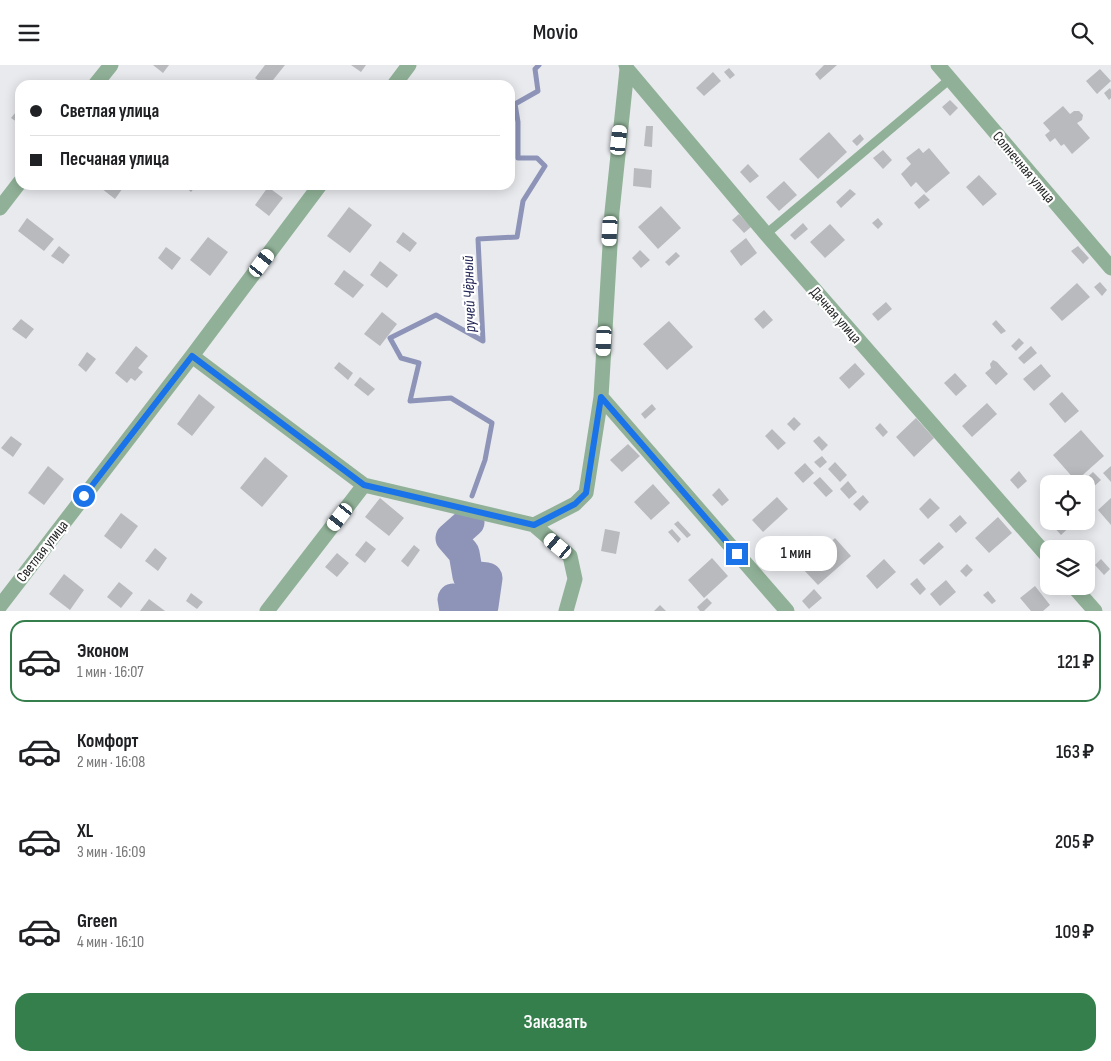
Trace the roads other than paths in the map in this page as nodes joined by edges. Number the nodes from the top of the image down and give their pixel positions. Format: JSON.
{"nodes":[{"id":1,"x":111,"y":65,"type":"edge"},
{"id":2,"x":938,"y":65,"type":"edge"},
{"id":3,"x":408,"y":66,"type":"edge"},
{"id":4,"x":626,"y":67,"type":"edge"},
{"id":5,"x":950,"y":79,"type":"junction"},
{"id":6,"x":99,"y":80,"type":"edge"},
{"id":7,"x":398,"y":80,"type":"edge"},
{"id":8,"x":15,"y":188,"type":"edge"},
{"id":9,"x":316,"y":190,"type":"edge"},
{"id":10,"x":0,"y":208,"type":"edge"},
{"id":11,"x":766,"y":235,"type":"junction"},
{"id":12,"x":1111,"y":268,"type":"edge"},
{"id":13,"x":192,"y":356,"type":"junction"},
{"id":14,"x":601,"y":397,"type":"junction"},
{"id":15,"x":364,"y":485,"type":"junction"},
{"id":16,"x":534,"y":525,"type":"junction"},
{"id":17,"x":1040,"y":548,"type":"edge"},
{"id":18,"x":1081,"y":595,"type":"edge"},
{"id":19,"x":0,"y":605,"type":"edge"},
{"id":20,"x":267,"y":611,"type":"edge"},
{"id":21,"x":566,"y":611,"type":"edge"},
{"id":22,"x":787,"y":611,"type":"edge"},
{"id":23,"x":1095,"y":611,"type":"edge"}],
"edges":[{"from":1,"to":6,"type":"street"},
{"from":2,"to":5,"type":"street","name":"Солнечная улица"},
{"from":3,"to":7,"type":"street"},
{"from":4,"to":11,"type":"street","name":"Дачная улица"},
{"from":4,"to":14,"type":"street"},
{"from":5,"to":11,"type":"lane"},
{"from":5,"to":12,"type":"street","name":"Солнечная улица"},
{"from":8,"to":10,"type":"street"},
{"from":9,"to":13,"type":"street","name":"Светлая улица"},
{"from":11,"to":17,"type":"street","name":"Дачная улица"},
{"from":13,"to":15,"type":"street"},
{"from":13,"to":19,"type":"street","name":"Светлая улица"},
{"from":14,"to":16,"type":"street"},
{"from":14,"to":22,"type":"street"},
{"from":15,"to":16,"type":"street"},
{"from":15,"to":20,"type":"street"},
{"from":16,"to":21,"type":"street"},
{"from":18,"to":23,"type":"street"}]}
